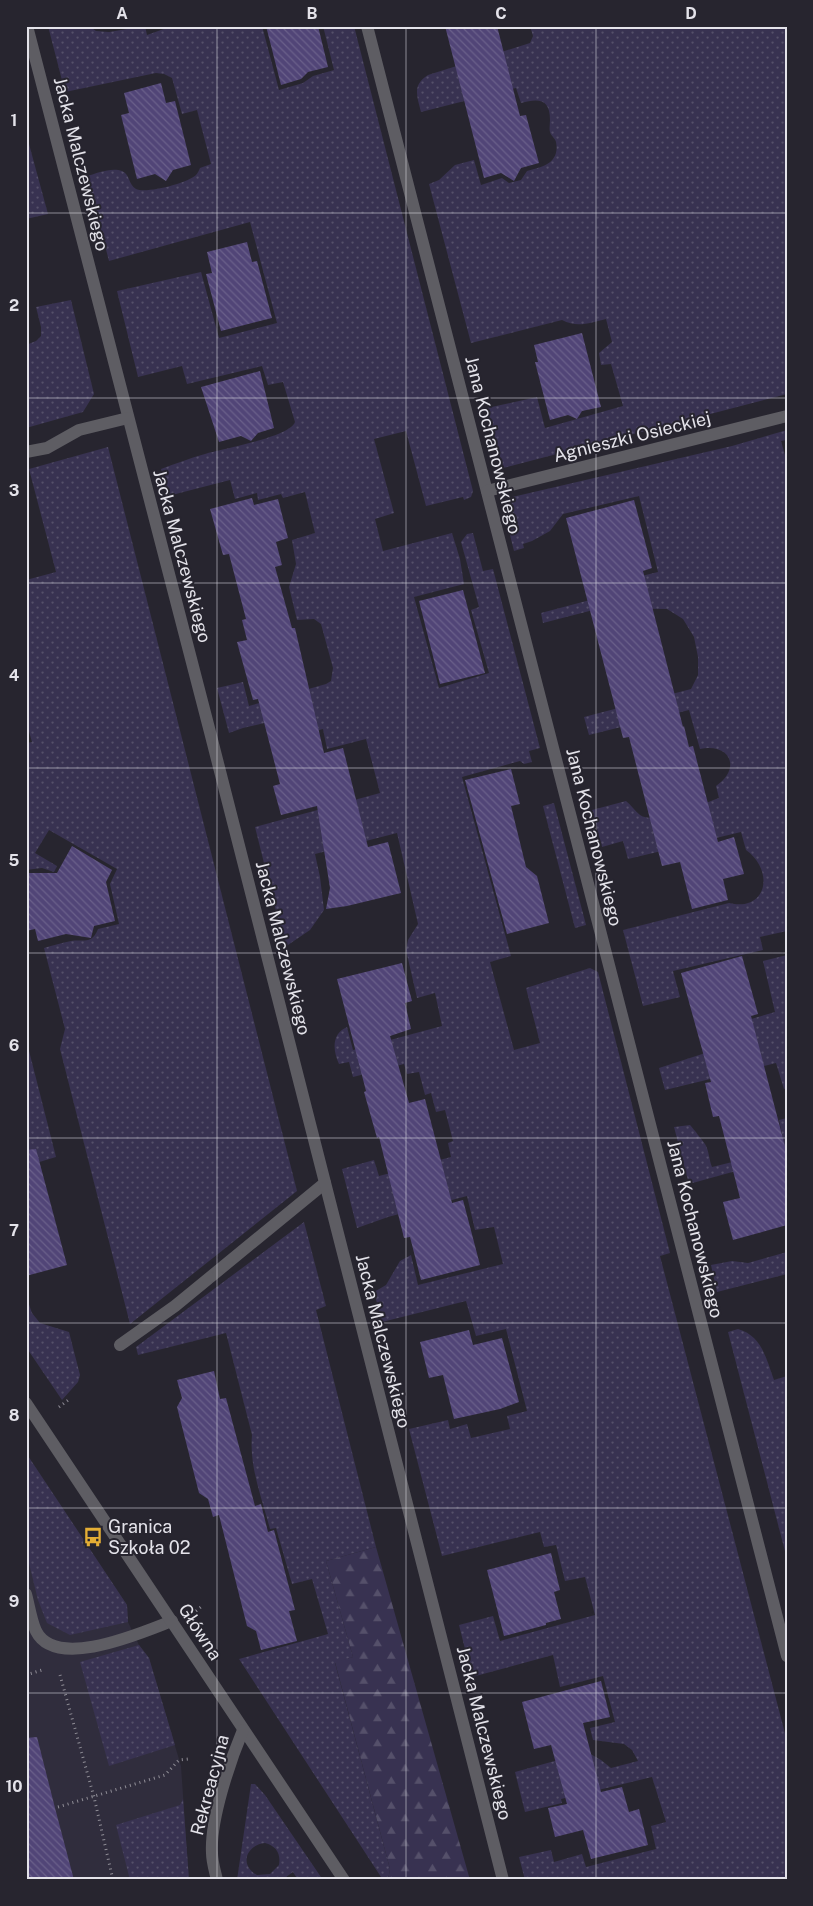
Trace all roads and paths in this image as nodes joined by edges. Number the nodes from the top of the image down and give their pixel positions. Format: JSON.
{"nodes":[{"id":1,"x":27,"y":26,"type":"edge"},
{"id":2,"x":367,"y":26,"type":"edge"},
{"id":3,"x":787,"y":416,"type":"edge"},
{"id":4,"x":128,"y":418,"type":"junction"},
{"id":5,"x":26,"y":452,"type":"edge"},
{"id":6,"x":486,"y":491,"type":"junction"},
{"id":7,"x":325,"y":1184,"type":"junction"},
{"id":8,"x":120,"y":1345,"type":"dead end"},
{"id":9,"x":71,"y":1398,"type":"dead end"},
{"id":10,"x":26,"y":1403,"type":"edge"},
{"id":11,"x":59,"y":1408,"type":"dead end"},
{"id":12,"x":26,"y":1594,"type":"edge"},
{"id":13,"x":172,"y":1620,"type":"junction"},
{"id":14,"x":52,"y":1645,"type":"junction"},
{"id":15,"x":787,"y":1656,"type":"edge"},
{"id":16,"x":243,"y":1730,"type":"junction"},
{"id":17,"x":188,"y":1759,"type":"dead end"},
{"id":18,"x":94,"y":1797,"type":"junction"},
{"id":19,"x":58,"y":1807,"type":"dead end"},
{"id":20,"x":112,"y":1880,"type":"edge"},
{"id":21,"x":217,"y":1880,"type":"edge"},
{"id":22,"x":344,"y":1880,"type":"edge"},
{"id":23,"x":503,"y":1880,"type":"edge"}],
"edges":[{"from":1,"to":4,"type":"street","name":"Jacka Malczewskiego"},
{"from":2,"to":6,"type":"street","name":"Jana Kochanowskiego"},
{"from":3,"to":6,"type":"street","name":"Agnieszki Osieckiej"},
{"from":4,"to":5,"type":"street"},
{"from":4,"to":7,"type":"street","name":"Jacka Malczewskiego"},
{"from":6,"to":15,"type":"street","name":"Jana Kochanowskiego"},
{"from":7,"to":8,"type":"street"},
{"from":7,"to":23,"type":"street","name":"Jacka Malczewskiego"},
{"from":9,"to":11,"type":"path"},
{"from":10,"to":13,"type":"street","name":"Główna"},
{"from":12,"to":14,"type":"street"},
{"from":13,"to":14,"type":"street"},
{"from":13,"to":16,"type":"street","name":"Główna"},
{"from":14,"to":18,"type":"path"},
{"from":16,"to":21,"type":"street","name":"Rekreacyjna"},
{"from":16,"to":22,"type":"street","name":"Główna"},
{"from":17,"to":18,"type":"path"},
{"from":18,"to":19,"type":"path"},
{"from":18,"to":20,"type":"path"}]}
